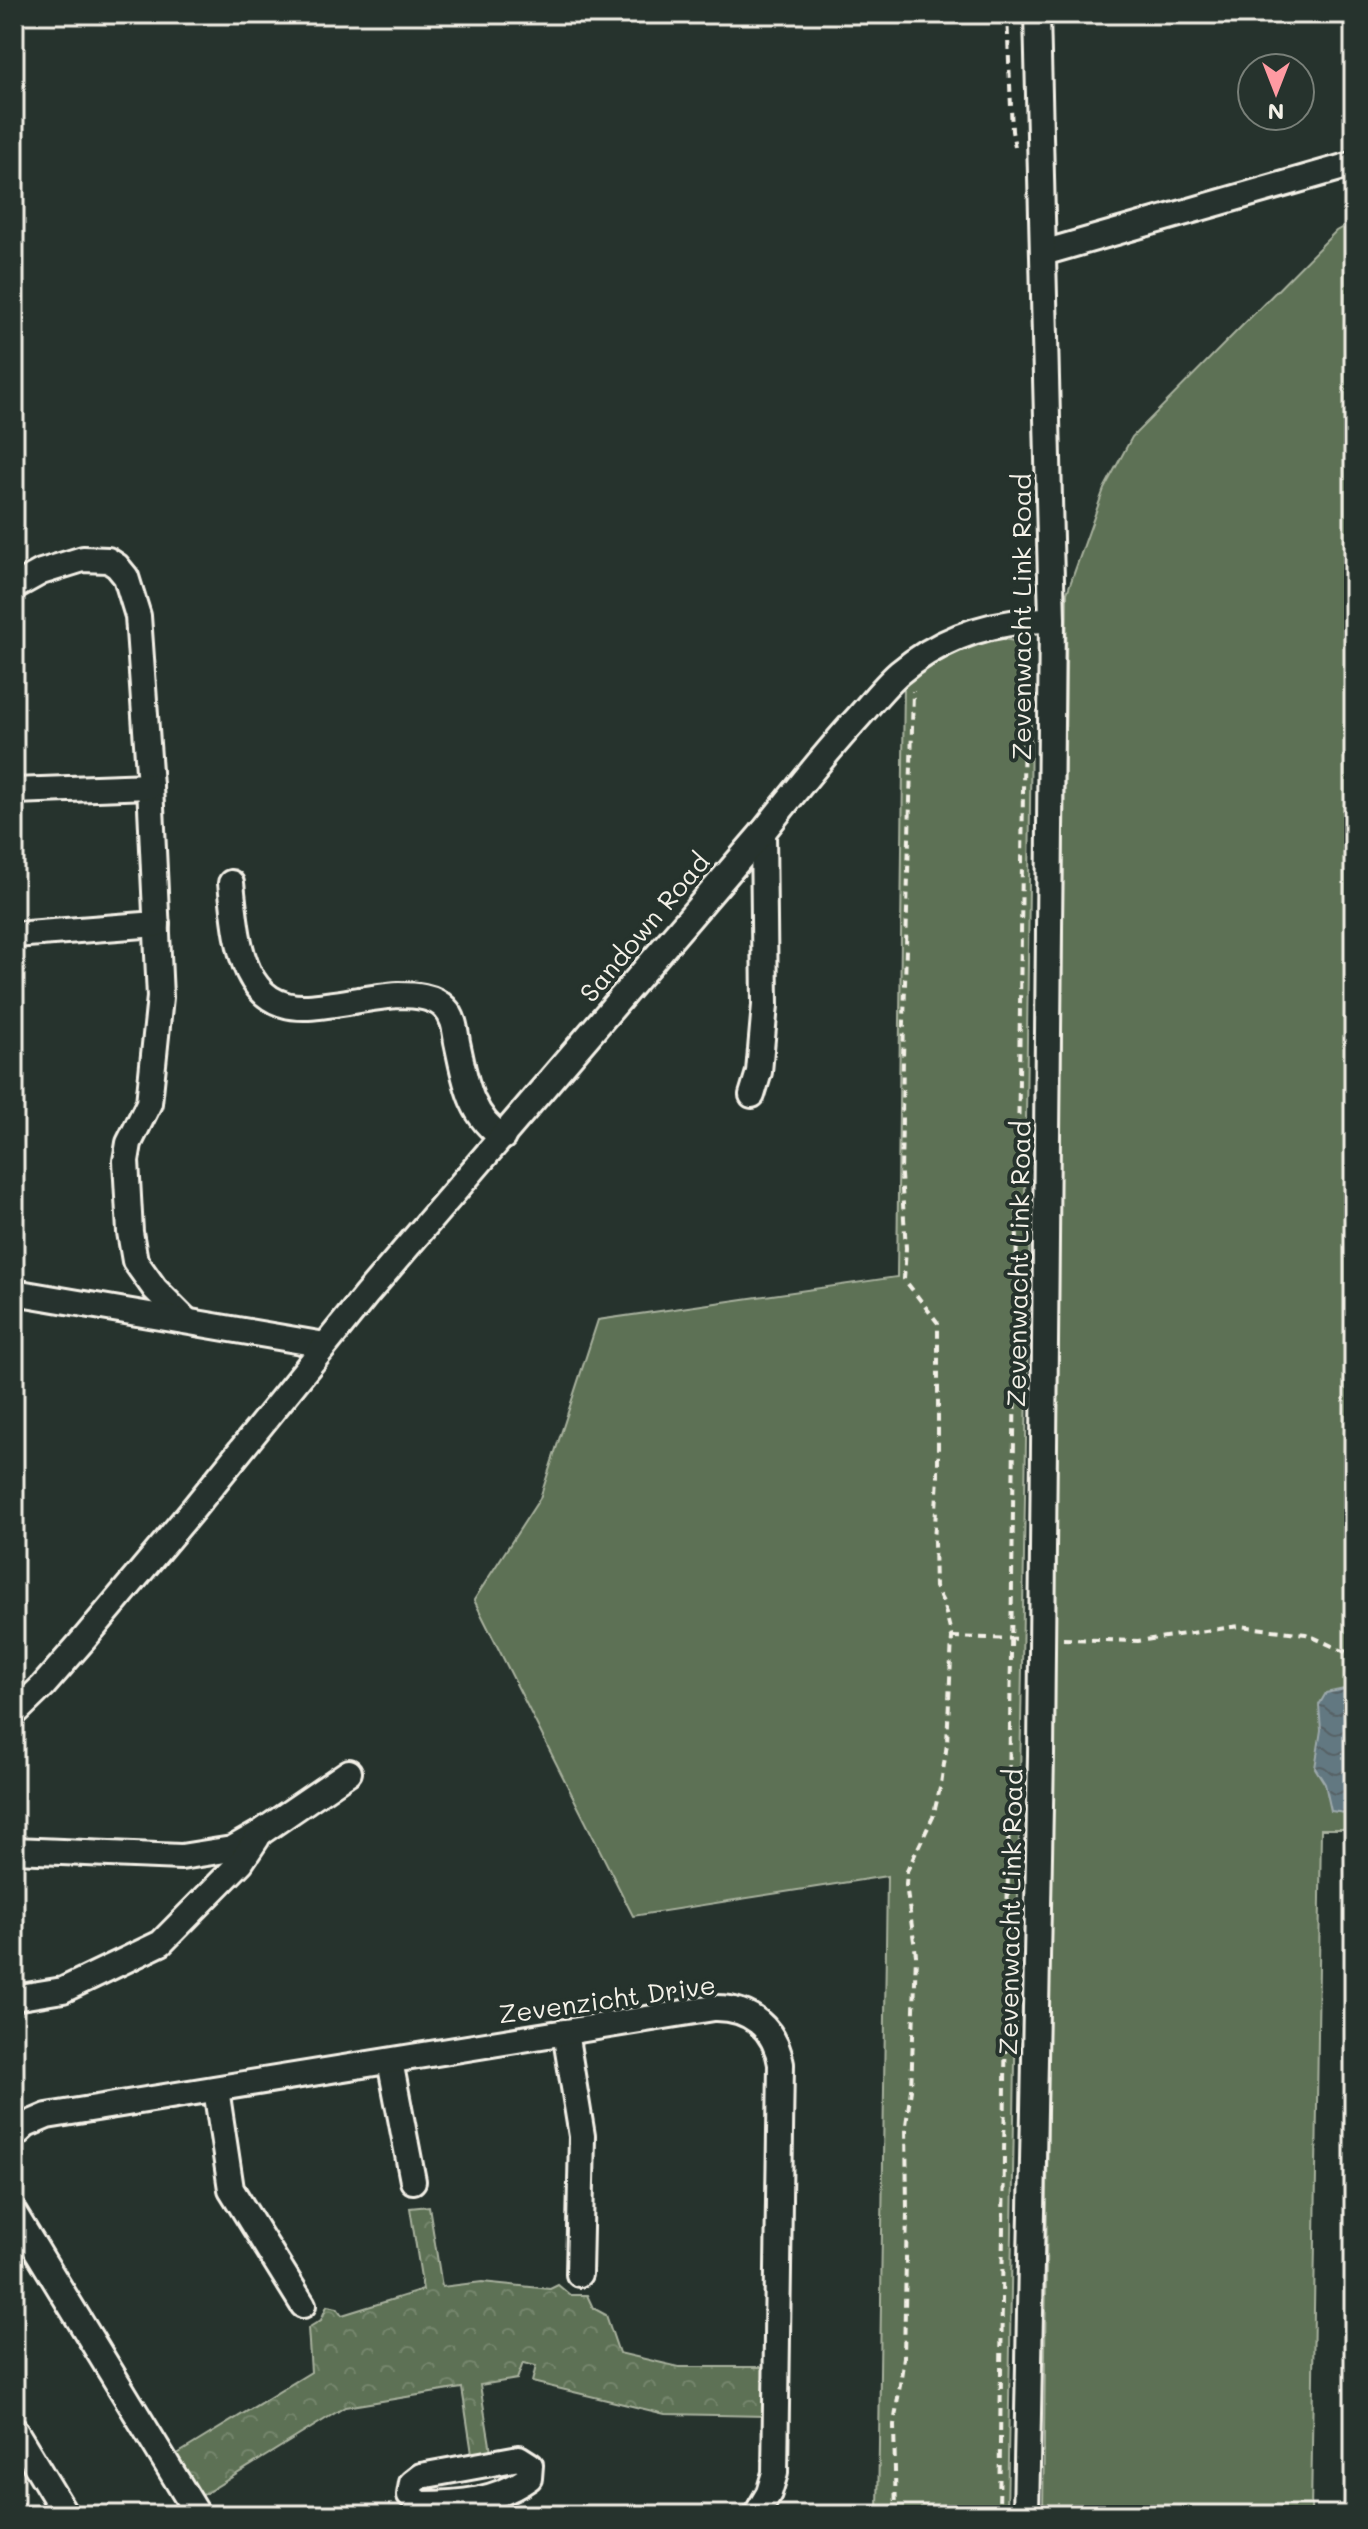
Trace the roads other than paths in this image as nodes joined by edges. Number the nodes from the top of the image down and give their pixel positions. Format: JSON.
{"nodes":[{"id":1,"x":1037,"y":14,"type":"edge"},
{"id":2,"x":1354,"y":164,"type":"edge"},
{"id":3,"x":1043,"y":253,"type":"junction"},
{"id":4,"x":14,"y":587,"type":"edge"},
{"id":5,"x":1052,"y":620,"type":"junction"},
{"id":6,"x":150,"y":786,"type":"junction"},
{"id":7,"x":14,"y":791,"type":"edge"},
{"id":8,"x":763,"y":832,"type":"junction"},
{"id":9,"x":231,"y":883,"type":"dead end"},
{"id":10,"x":157,"y":924,"type":"junction"},
{"id":11,"x":14,"y":935,"type":"edge"},
{"id":12,"x":752,"y":1095,"type":"dead end"},
{"id":13,"x":503,"y":1137,"type":"junction"},
{"id":14,"x":14,"y":1292,"type":"edge"},
{"id":15,"x":187,"y":1321,"type":"junction"},
{"id":16,"x":325,"y":1345,"type":"junction"},
{"id":17,"x":14,"y":1714,"type":"edge"},
{"id":18,"x":349,"y":1772,"type":"dead end"},
{"id":19,"x":260,"y":1833,"type":"junction"},
{"id":20,"x":14,"y":1850,"type":"edge"},
{"id":21,"x":14,"y":1998,"type":"edge"},
{"id":22,"x":565,"y":2032,"type":"junction"},
{"id":23,"x":390,"y":2061,"type":"junction"},
{"id":24,"x":216,"y":2089,"type":"junction"},
{"id":25,"x":14,"y":2136,"type":"edge"},
{"id":26,"x":413,"y":2181,"type":"dead end"},
{"id":27,"x":14,"y":2213,"type":"edge"},
{"id":28,"x":579,"y":2274,"type":"dead end"},
{"id":29,"x":303,"y":2305,"type":"dead end"},
{"id":30,"x":14,"y":2429,"type":"edge"},
{"id":31,"x":470,"y":2467,"type":"junction"},
{"id":32,"x":481,"y":2508,"type":"edge"},
{"id":33,"x":66,"y":2515,"type":"edge"},
{"id":34,"x":198,"y":2515,"type":"edge"},
{"id":35,"x":756,"y":2515,"type":"edge"},
{"id":36,"x":1026,"y":2515,"type":"edge"}],
"edges":[{"from":1,"to":3,"type":"street","name":"Zevenwacht Link Road"},
{"from":2,"to":3,"type":"street"},
{"from":3,"to":5,"type":"street","name":"Zevenwacht Link Road"},
{"from":4,"to":6,"type":"street"},
{"from":5,"to":8,"type":"street","name":"Sandown Road"},
{"from":5,"to":36,"type":"street","name":"Zevenwacht Link Road"},
{"from":6,"to":7,"type":"street"},
{"from":6,"to":10,"type":"street"},
{"from":8,"to":12,"type":"street"},
{"from":8,"to":13,"type":"street","name":"Sandown Road"},
{"from":9,"to":13,"type":"street"},
{"from":10,"to":11,"type":"street"},
{"from":10,"to":15,"type":"street"},
{"from":13,"to":16,"type":"street","name":"Sandown Road"},
{"from":14,"to":15,"type":"street"},
{"from":15,"to":16,"type":"street"},
{"from":16,"to":17,"type":"street","name":"Sandown Road"},
{"from":18,"to":19,"type":"street"},
{"from":19,"to":20,"type":"street"},
{"from":19,"to":21,"type":"street"},
{"from":22,"to":23,"type":"street","name":"Zevenzicht Drive"},
{"from":22,"to":28,"type":"street"},
{"from":22,"to":35,"type":"street","name":"Zevenzicht Drive"},
{"from":23,"to":24,"type":"street","name":"Zevenzicht Drive"},
{"from":23,"to":26,"type":"street"},
{"from":24,"to":25,"type":"street","name":"Zevenzicht Drive"},
{"from":24,"to":29,"type":"street"},
{"from":27,"to":34,"type":"street"},
{"from":30,"to":33,"type":"street"},
{"from":31,"to":32,"type":"street"},
{"from":31,"to":32,"type":"street"},
{"from":31,"to":32,"type":"street"}]}
